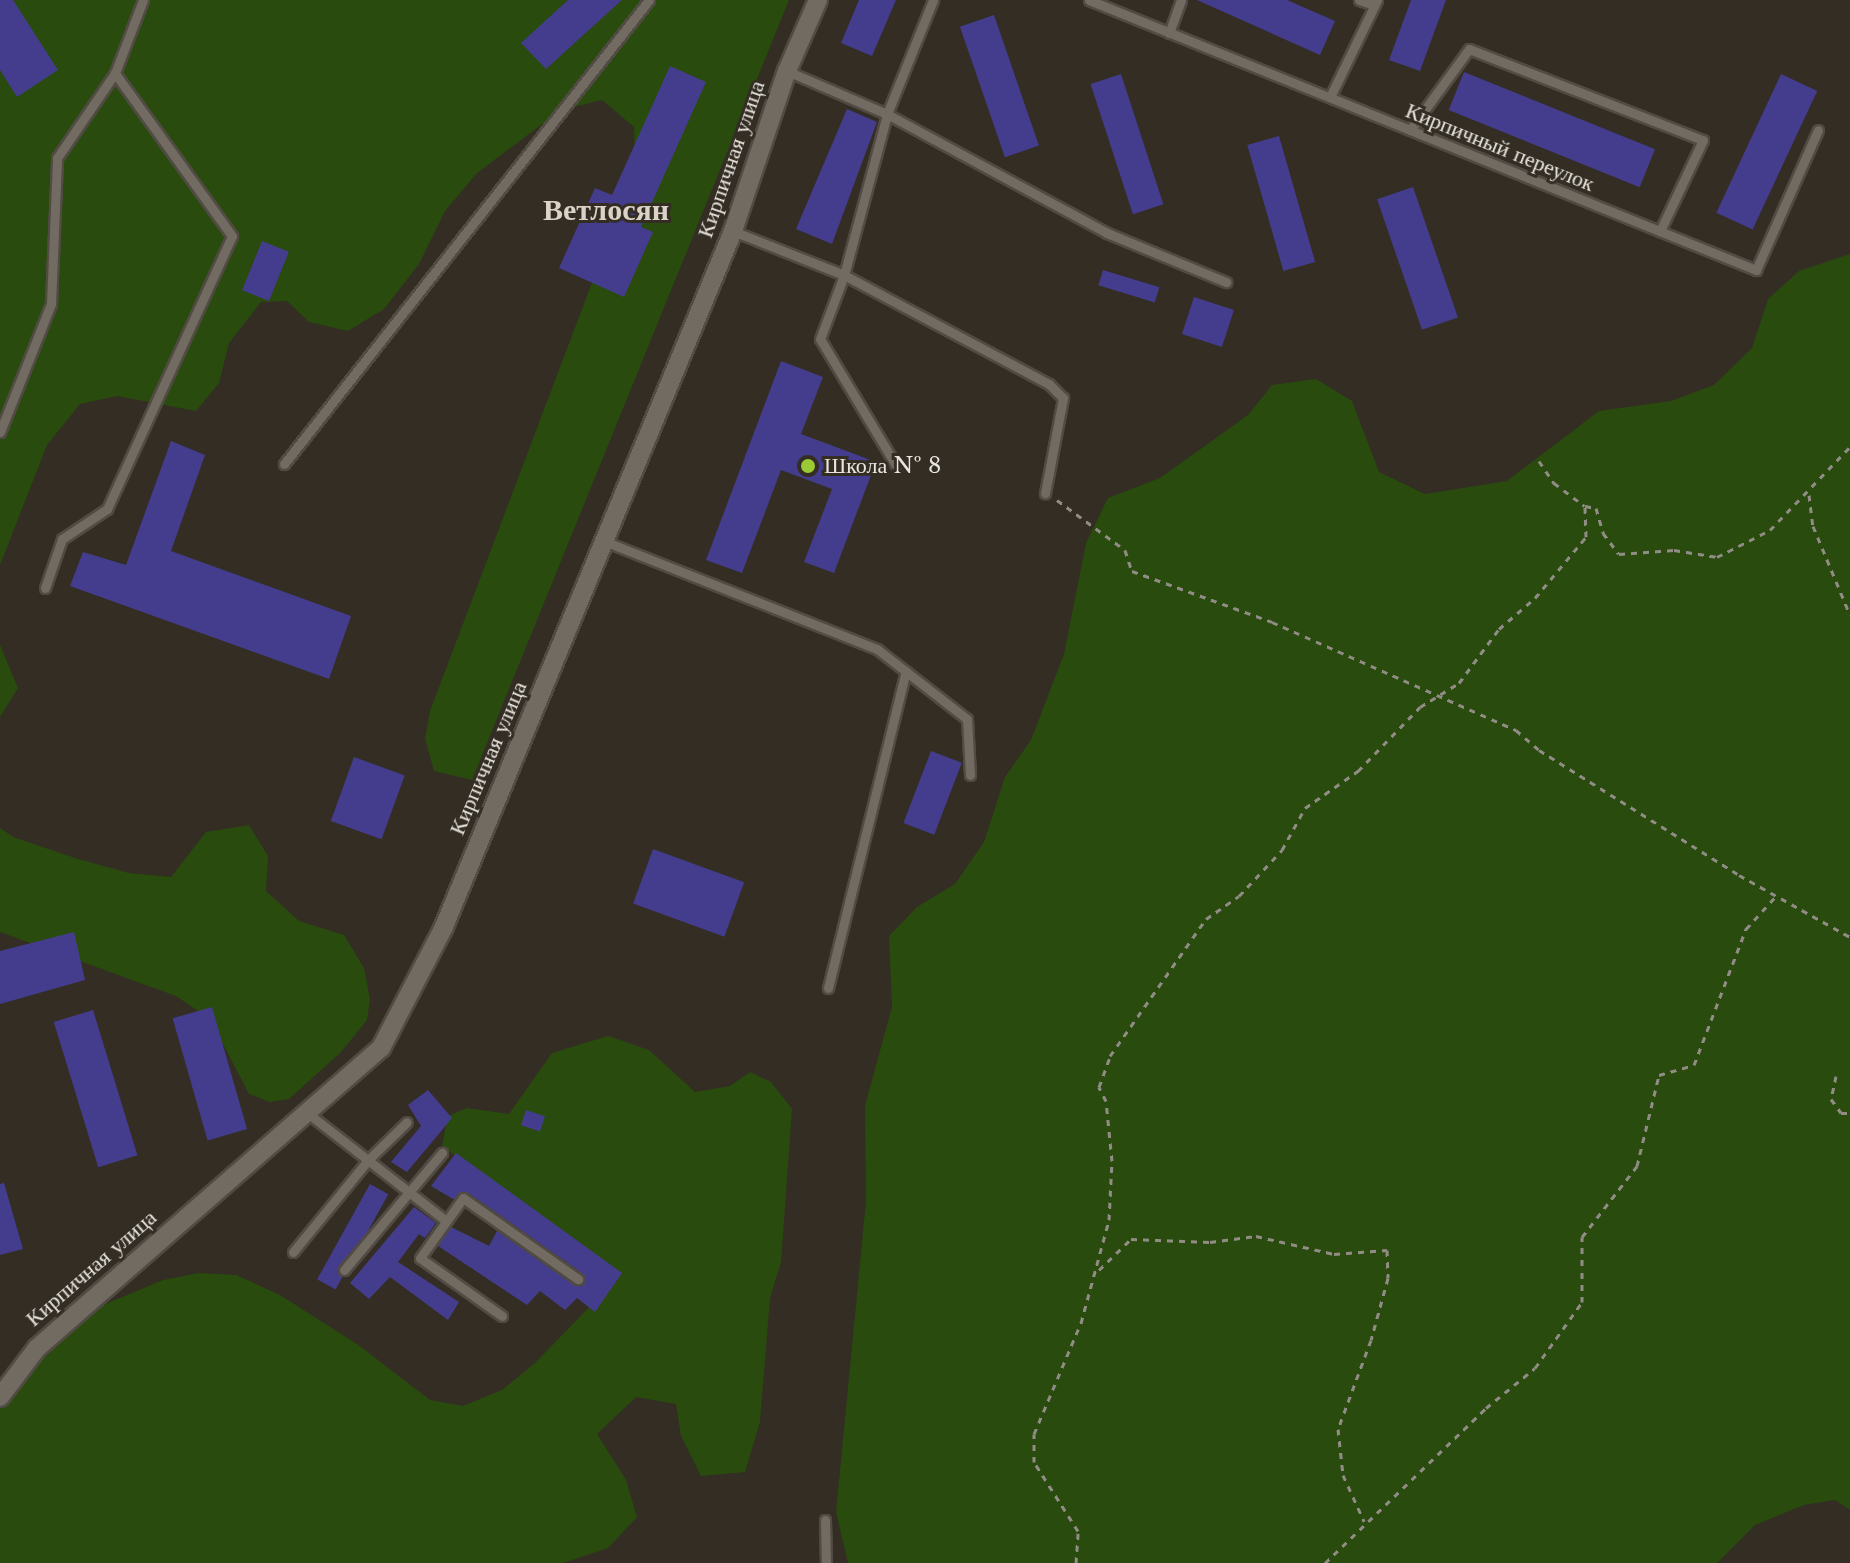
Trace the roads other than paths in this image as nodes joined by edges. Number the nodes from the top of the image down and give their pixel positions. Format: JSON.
{"nodes":[{"id":1,"x":143,"y":0,"type":"edge"},
{"id":2,"x":649,"y":0,"type":"edge"},
{"id":3,"x":818,"y":0,"type":"edge"},
{"id":4,"x":933,"y":0,"type":"edge"},
{"id":5,"x":1089,"y":0,"type":"edge"},
{"id":6,"x":1181,"y":0,"type":"edge"},
{"id":7,"x":1359,"y":0,"type":"edge"},
{"id":8,"x":1375,"y":3,"type":"edge"},
{"id":9,"x":1169,"y":33,"type":"junction"},
{"id":10,"x":787,"y":71,"type":"junction"},
{"id":11,"x":115,"y":73,"type":"junction"},
{"id":12,"x":1330,"y":97,"type":"junction"},
{"id":13,"x":887,"y":114,"type":"junction"},
{"id":14,"x":1410,"y":130,"type":"junction"},
{"id":15,"x":1818,"y":130,"type":"dead end"},
{"id":16,"x":733,"y":231,"type":"junction"},
{"id":17,"x":1660,"y":231,"type":"junction"},
{"id":18,"x":844,"y":275,"type":"junction"},
{"id":19,"x":1226,"y":282,"type":"dead end"},
{"id":20,"x":0,"y":432,"type":"edge"},
{"id":21,"x":284,"y":464,"type":"dead end"},
{"id":22,"x":897,"y":467,"type":"dead end"},
{"id":23,"x":1045,"y":493,"type":"road end"},
{"id":24,"x":604,"y":541,"type":"junction"},
{"id":25,"x":45,"y":588,"type":"dead end"},
{"id":26,"x":906,"y":671,"type":"junction"},
{"id":27,"x":970,"y":775,"type":"dead end"},
{"id":28,"x":828,"y":988,"type":"dead end"},
{"id":29,"x":310,"y":1115,"type":"junction"},
{"id":30,"x":407,"y":1122,"type":"dead end"},
{"id":31,"x":442,"y":1153,"type":"dead end"},
{"id":32,"x":368,"y":1160,"type":"junction"},
{"id":33,"x":409,"y":1192,"type":"junction"},
{"id":34,"x":446,"y":1221,"type":"junction"},
{"id":35,"x":293,"y":1252,"type":"dead end"},
{"id":36,"x":344,"y":1270,"type":"dead end"},
{"id":37,"x":578,"y":1279,"type":"dead end"},
{"id":38,"x":502,"y":1316,"type":"dead end"},
{"id":39,"x":0,"y":1397,"type":"edge"},
{"id":40,"x":825,"y":1520,"type":"dead end"},
{"id":41,"x":826,"y":1563,"type":"edge"}],
"edges":[{"from":1,"to":11,"type":"lane"},
{"from":2,"to":21,"type":"lane"},
{"from":3,"to":10,"type":"street","name":"Кирпичная улица"},
{"from":4,"to":13,"type":"lane"},
{"from":5,"to":9,"type":"lane","name":"Кирпичный переулок"},
{"from":6,"to":9,"type":"lane"},
{"from":7,"to":8,"type":"lane"},
{"from":8,"to":12,"type":"lane"},
{"from":9,"to":12,"type":"lane","name":"Кирпичный переулок"},
{"from":10,"to":13,"type":"lane"},
{"from":10,"to":16,"type":"street","name":"Кирпичная улица"},
{"from":11,"to":20,"type":"lane"},
{"from":11,"to":25,"type":"lane"},
{"from":12,"to":14,"type":"lane","name":"Кирпичный переулок"},
{"from":13,"to":18,"type":"lane"},
{"from":13,"to":19,"type":"lane"},
{"from":14,"to":17,"type":"lane","name":"Кирпичный переулок"},
{"from":14,"to":17,"type":"lane"},
{"from":15,"to":17,"type":"lane","name":"Кирпичный переулок"},
{"from":16,"to":18,"type":"lane"},
{"from":16,"to":24,"type":"street","name":"Кирпичная улица"},
{"from":18,"to":22,"type":"lane"},
{"from":18,"to":23,"type":"lane"},
{"from":24,"to":26,"type":"lane"},
{"from":24,"to":29,"type":"street","name":"Кирпичная улица"},
{"from":26,"to":27,"type":"lane"},
{"from":26,"to":28,"type":"lane"},
{"from":29,"to":32,"type":"lane"},
{"from":29,"to":39,"type":"street","name":"Кирпичная улица"},
{"from":30,"to":32,"type":"lane"},
{"from":31,"to":33,"type":"lane"},
{"from":32,"to":33,"type":"lane"},
{"from":32,"to":35,"type":"lane"},
{"from":33,"to":34,"type":"lane"},
{"from":33,"to":36,"type":"lane"},
{"from":34,"to":37,"type":"lane"},
{"from":34,"to":38,"type":"lane"},
{"from":40,"to":41,"type":"lane"}]}
